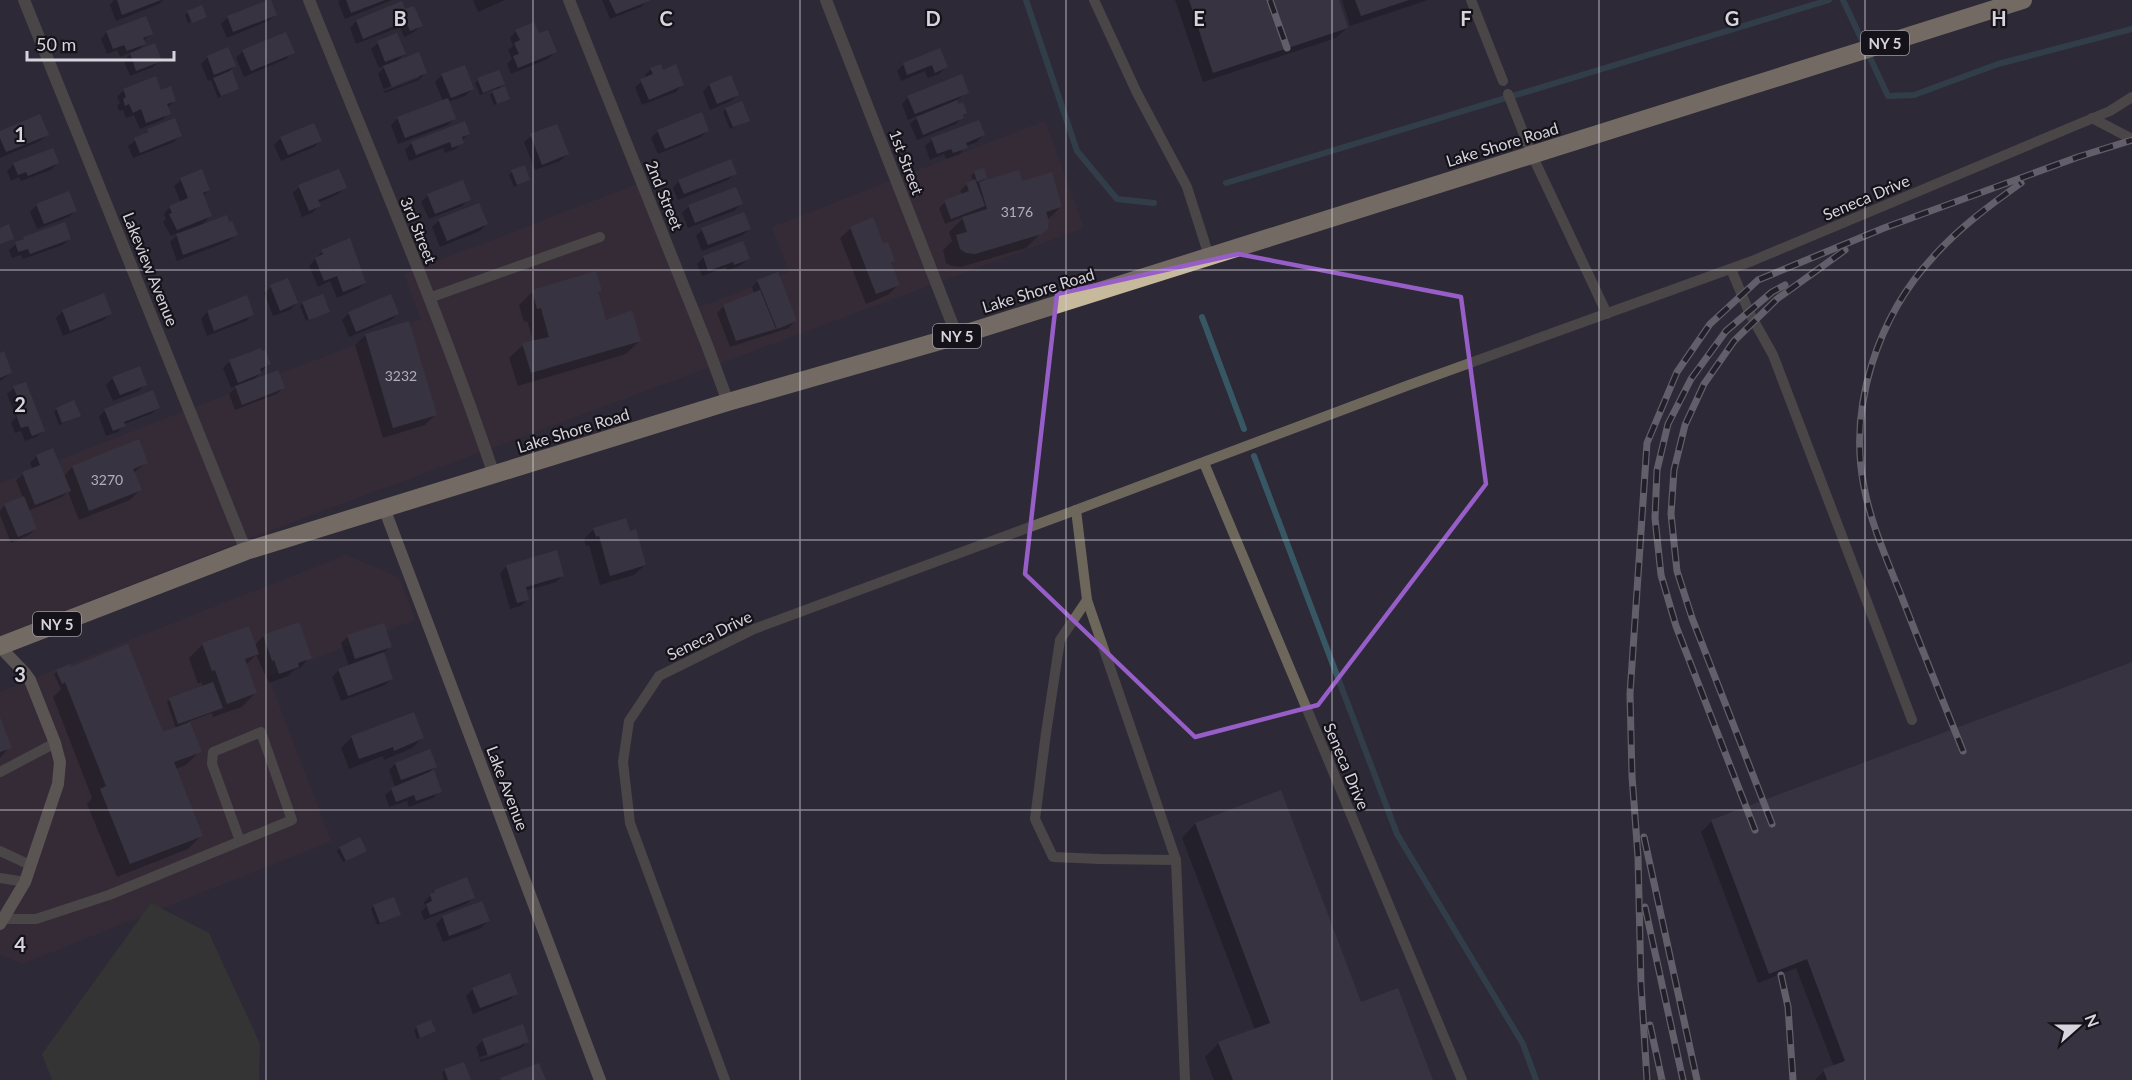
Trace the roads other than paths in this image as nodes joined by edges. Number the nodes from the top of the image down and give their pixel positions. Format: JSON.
{"nodes":[{"id":1,"x":24,"y":0,"type":"edge"},
{"id":2,"x":309,"y":0,"type":"edge"},
{"id":3,"x":569,"y":0,"type":"edge"},
{"id":4,"x":826,"y":0,"type":"edge"},
{"id":5,"x":1094,"y":0,"type":"edge"},
{"id":6,"x":1471,"y":0,"type":"edge"},
{"id":7,"x":2023,"y":0,"type":"edge"},
{"id":8,"x":1503,"y":81,"type":"dead end"},
{"id":9,"x":1508,"y":94,"type":"dead end"},
{"id":10,"x":2132,"y":97,"type":"edge"},
{"id":11,"x":2092,"y":118,"type":"junction"},
{"id":12,"x":2132,"y":139,"type":"edge"},
{"id":13,"x":1532,"y":154,"type":"junction"},
{"id":14,"x":600,"y":237,"type":"dead end"},
{"id":15,"x":1209,"y":256,"type":"junction"},
{"id":16,"x":1731,"y":269,"type":"junction"},
{"id":17,"x":429,"y":298,"type":"junction"},
{"id":18,"x":1607,"y":314,"type":"junction"},
{"id":19,"x":957,"y":336,"type":"junction"},
{"id":20,"x":728,"y":402,"type":"junction"},
{"id":21,"x":1204,"y":463,"type":"junction"},
{"id":22,"x":494,"y":475,"type":"junction"},
{"id":23,"x":384,"y":508,"type":"junction"},
{"id":24,"x":1076,"y":510,"type":"junction"},
{"id":25,"x":246,"y":551,"type":"junction"},
{"id":26,"x":1087,"y":600,"type":"junction"},
{"id":27,"x":0,"y":646,"type":"edge"},
{"id":28,"x":1912,"y":720,"type":"dead end"},
{"id":29,"x":55,"y":743,"type":"junction"},
{"id":30,"x":0,"y":772,"type":"edge"},
{"id":31,"x":240,"y":841,"type":"junction"},
{"id":32,"x":0,"y":851,"type":"edge"},
{"id":33,"x":1176,"y":860,"type":"junction"},
{"id":34,"x":30,"y":866,"type":"junction"},
{"id":35,"x":0,"y":878,"type":"edge"},
{"id":36,"x":25,"y":882,"type":"junction"},
{"id":37,"x":0,"y":921,"type":"edge"},
{"id":38,"x":600,"y":1080,"type":"edge"},
{"id":39,"x":725,"y":1080,"type":"edge"},
{"id":40,"x":1185,"y":1080,"type":"edge"},
{"id":41,"x":1462,"y":1080,"type":"edge"}],
"edges":[{"from":1,"to":25,"type":"street","name":"Lakeview Avenue"},
{"from":2,"to":17,"type":"street","name":"3rd Street"},
{"from":3,"to":20,"type":"street","name":"2nd Street"},
{"from":4,"to":19,"type":"street","name":"1st Street"},
{"from":5,"to":15,"type":"lane"},
{"from":6,"to":8,"type":"lane"},
{"from":7,"to":13,"type":"highway","name":"Lake Shore Road","number":"NY 5"},
{"from":9,"to":13,"type":"lane"},
{"from":10,"to":11,"type":"lane","name":"Seneca Drive"},
{"from":11,"to":12,"type":"lane"},
{"from":11,"to":16,"type":"lane","name":"Seneca Drive"},
{"from":13,"to":15,"type":"highway","name":"Lake Shore Road","number":"NY 5"},
{"from":13,"to":18,"type":"lane"},
{"from":14,"to":17,"type":"lane"},
{"from":15,"to":19,"type":"highway","name":"Lake Shore Road","number":"NY 5"},
{"from":16,"to":18,"type":"lane","name":"Seneca Drive"},
{"from":16,"to":28,"type":"lane"},
{"from":17,"to":22,"type":"street","name":"3rd Street"},
{"from":18,"to":21,"type":"lane","name":"Seneca Drive"},
{"from":19,"to":20,"type":"highway","name":"Lake Shore Road","number":"NY 5"},
{"from":20,"to":22,"type":"highway","name":"Lake Shore Road","number":"NY 5"},
{"from":21,"to":24,"type":"lane","name":"Seneca Drive"},
{"from":21,"to":41,"type":"lane","name":"Seneca Drive"},
{"from":22,"to":23,"type":"highway","name":"Lake Shore Road","number":"NY 5"},
{"from":23,"to":25,"type":"highway","name":"Lake Shore Road","number":"NY 5"},
{"from":23,"to":38,"type":"street","name":"Lake Avenue"},
{"from":24,"to":26,"type":"lane"},
{"from":24,"to":39,"type":"lane","name":"Seneca Drive"},
{"from":25,"to":27,"type":"highway","name":"Lake Shore Road","number":"NY 5"},
{"from":26,"to":33,"type":"lane"},
{"from":26,"to":33,"type":"lane"},
{"from":27,"to":29,"type":"street"},
{"from":29,"to":30,"type":"lane"},
{"from":29,"to":34,"type":"street"},
{"from":31,"to":31,"type":"lane"},
{"from":31,"to":37,"type":"lane"},
{"from":32,"to":34,"type":"lane"},
{"from":33,"to":40,"type":"lane"},
{"from":34,"to":36,"type":"street"},
{"from":35,"to":36,"type":"lane"},
{"from":36,"to":37,"type":"street"}]}
